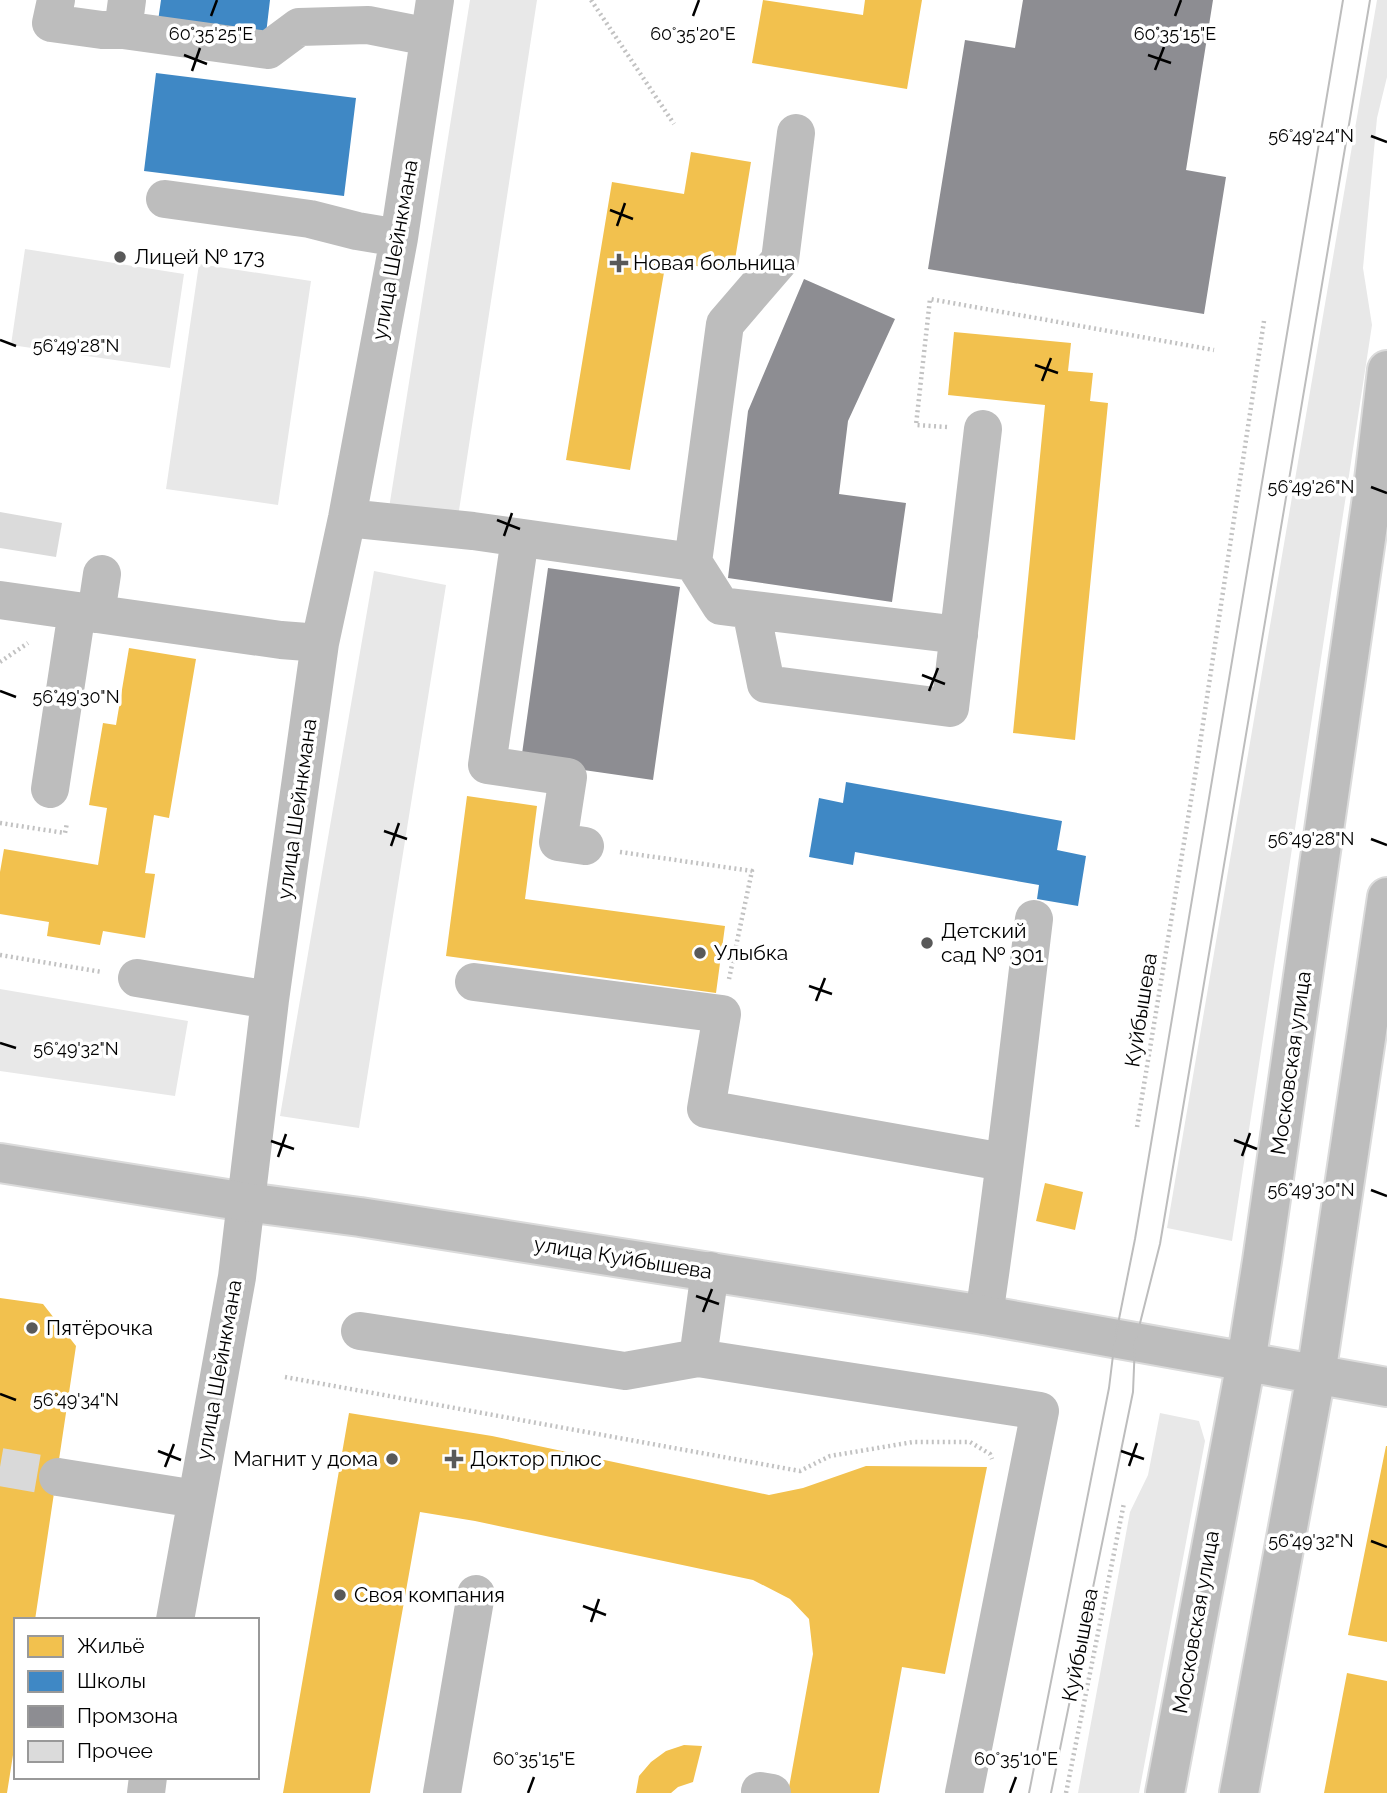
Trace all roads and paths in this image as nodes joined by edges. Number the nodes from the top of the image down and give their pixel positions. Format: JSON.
{"nodes":[{"id":1,"x":55,"y":0,"type":"edge"},
{"id":2,"x":435,"y":0,"type":"edge"},
{"id":3,"x":590,"y":0,"type":"edge"},
{"id":4,"x":125,"y":15,"type":"edge"},
{"id":5,"x":429,"y":37,"type":"junction"},
{"id":6,"x":674,"y":124,"type":"dead end"},
{"id":7,"x":796,"y":133,"type":"dead end"},
{"id":8,"x":165,"y":199,"type":"dead end"},
{"id":9,"x":399,"y":238,"type":"junction"},
{"id":10,"x":1264,"y":321,"type":"dead end"},
{"id":11,"x":1214,"y":350,"type":"dead end"},
{"id":12,"x":1387,"y":370,"type":"edge"},
{"id":13,"x":983,"y":429,"type":"joint"},
{"id":14,"x":347,"y":517,"type":"junction"},
{"id":15,"x":520,"y":538,"type":"junction"},
{"id":16,"x":693,"y":562,"type":"junction"},
{"id":17,"x":102,"y":574,"type":"dead end"},
{"id":18,"x":0,"y":600,"type":"edge"},
{"id":19,"x":751,"y":610,"type":"junction"},
{"id":20,"x":87,"y":612,"type":"junction"},
{"id":21,"x":959,"y":635,"type":"junction"},
{"id":22,"x":320,"y":643,"type":"junction"},
{"id":23,"x":50,"y":789,"type":"dead end"},
{"id":24,"x":601,"y":849,"type":"joint"},
{"id":25,"x":1387,"y":897,"type":"edge"},
{"id":26,"x":1034,"y":919,"type":"dead end"},
{"id":27,"x":0,"y":955,"type":"edge"},
{"id":28,"x":137,"y":978,"type":"joint"},
{"id":29,"x":474,"y":982,"type":"dead end"},
{"id":30,"x":270,"y":1000,"type":"junction"},
{"id":31,"x":722,"y":1014,"type":"junction"},
{"id":32,"x":1137,"y":1127,"type":"dead end"},
{"id":33,"x":1003,"y":1162,"type":"junction"},
{"id":34,"x":0,"y":1163,"type":"edge"},
{"id":35,"x":246,"y":1202,"type":"junction"},
{"id":36,"x":710,"y":1272,"type":"junction"},
{"id":37,"x":984,"y":1315,"type":"junction"},
{"id":38,"x":360,"y":1331,"type":"dead end"},
{"id":39,"x":698,"y":1358,"type":"junction"},
{"id":40,"x":1245,"y":1362,"type":"junction"},
{"id":41,"x":1316,"y":1375,"type":"junction"},
{"id":42,"x":285,"y":1377,"type":"dead end"},
{"id":43,"x":1387,"y":1387,"type":"edge"},
{"id":44,"x":994,"y":1463,"type":"dead end"},
{"id":45,"x":58,"y":1477,"type":"tunnel mouth"},
{"id":46,"x":196,"y":1499,"type":"junction"},
{"id":47,"x":1124,"y":1503,"type":"dead end"},
{"id":48,"x":476,"y":1594,"type":"dead end"},
{"id":49,"x":175,"y":1618,"type":"edge"},
{"id":50,"x":442,"y":1793,"type":"edge"},
{"id":51,"x":964,"y":1793,"type":"edge"},
{"id":52,"x":1066,"y":1793,"type":"edge"},
{"id":53,"x":1165,"y":1793,"type":"edge"},
{"id":54,"x":1239,"y":1793,"type":"edge"}],
"edges":[{"from":1,"to":4,"type":"main road"},
{"from":2,"to":5,"type":"main road","name":"улица Шейнкмана"},
{"from":3,"to":6,"type":"path"},
{"from":4,"to":5,"type":"main road"},
{"from":5,"to":9,"type":"main road","name":"улица Шейнкмана"},
{"from":7,"to":16,"type":"main road"},
{"from":8,"to":9,"type":"main road"},
{"from":9,"to":14,"type":"main road","name":"улица Шейнкмана"},
{"from":10,"to":32,"type":"path","name":"Куйбышева"},
{"from":11,"to":13,"type":"path"},
{"from":12,"to":40,"type":"main road","name":"Московская улица"},
{"from":13,"to":21,"type":"main road"},
{"from":14,"to":15,"type":"main road"},
{"from":14,"to":22,"type":"main road","name":"улица Шейнкмана"},
{"from":15,"to":16,"type":"main road"},
{"from":15,"to":24,"type":"main road"},
{"from":16,"to":19,"type":"main road"},
{"from":17,"to":20,"type":"main road"},
{"from":18,"to":20,"type":"main road"},
{"from":19,"to":21,"type":"main road"},
{"from":19,"to":21,"type":"main road"},
{"from":20,"to":22,"type":"main road"},
{"from":20,"to":23,"type":"main road"},
{"from":22,"to":30,"type":"main road","name":"улица Шейнкмана"},
{"from":24,"to":31,"type":"path"},
{"from":25,"to":41,"type":"main road"},
{"from":26,"to":33,"type":"main road"},
{"from":27,"to":28,"type":"path"},
{"from":28,"to":30,"type":"main road"},
{"from":29,"to":31,"type":"main road"},
{"from":30,"to":35,"type":"main road","name":"улица Шейнкмана"},
{"from":31,"to":33,"type":"main road"},
{"from":33,"to":37,"type":"main road"},
{"from":34,"to":35,"type":"main road","name":"улица Куйбышева"},
{"from":35,"to":36,"type":"main road","name":"улица Куйбышева"},
{"from":35,"to":46,"type":"main road","name":"улица Шейнкмана"},
{"from":36,"to":37,"type":"main road","name":"улица Куйбышева"},
{"from":36,"to":39,"type":"main road"},
{"from":37,"to":40,"type":"main road","name":"улица Куйбышева"},
{"from":38,"to":39,"type":"main road"},
{"from":39,"to":51,"type":"main road"},
{"from":40,"to":41,"type":"main road","name":"улица Куйбышева"},
{"from":40,"to":53,"type":"main road","name":"Московская улица"},
{"from":41,"to":43,"type":"main road","name":"улица Куйбышева"},
{"from":41,"to":54,"type":"main road"},
{"from":42,"to":44,"type":"path"},
{"from":45,"to":46,"type":"main road"},
{"from":46,"to":49,"type":"main road","name":"улица Шейнкмана"},
{"from":47,"to":52,"type":"path","name":"Куйбышева"},
{"from":48,"to":50,"type":"main road"}]}
